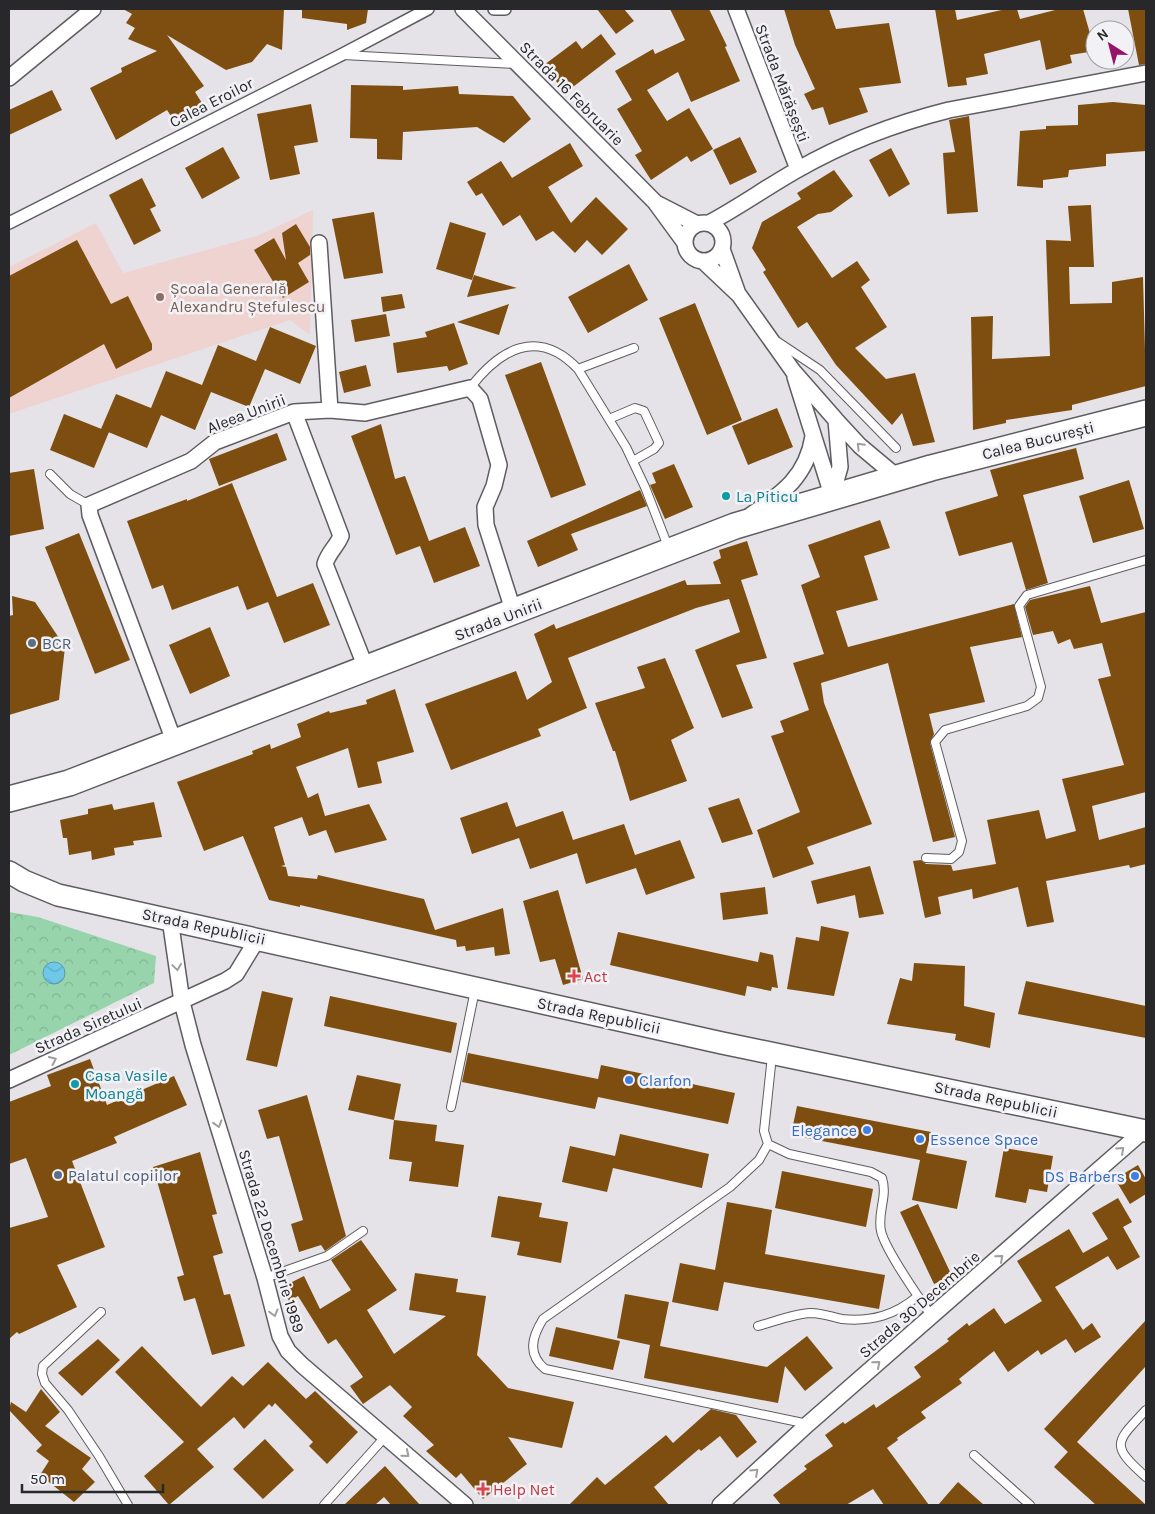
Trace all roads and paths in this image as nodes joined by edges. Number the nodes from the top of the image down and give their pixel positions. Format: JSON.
{"nodes":[{"id":1,"x":92,"y":9,"type":"edge"},
{"id":2,"x":428,"y":9,"type":"edge"},
{"id":3,"x":463,"y":9,"type":"edge"},
{"id":4,"x":494,"y":9,"type":"edge"},
{"id":5,"x":505,"y":9,"type":"edge"},
{"id":6,"x":736,"y":9,"type":"edge"},
{"id":7,"x":341,"y":55,"type":"junction"},
{"id":8,"x":519,"y":64,"type":"junction"},
{"id":9,"x":1146,"y":73,"type":"edge"},
{"id":10,"x":9,"y":78,"type":"edge"},
{"id":11,"x":798,"y":169,"type":"junction"},
{"id":12,"x":655,"y":202,"type":"junction"},
{"id":13,"x":744,"y":204,"type":"junction"},
{"id":14,"x":9,"y":223,"type":"edge"},
{"id":15,"x":703,"y":223,"type":"junction"},
{"id":16,"x":722,"y":232,"type":"junction"},
{"id":17,"x":319,"y":243,"type":"dead end"},
{"id":18,"x":685,"y":243,"type":"junction"},
{"id":19,"x":722,"y":249,"type":"junction"},
{"id":20,"x":703,"y":261,"type":"junction"},
{"id":21,"x":739,"y":295,"type":"junction"},
{"id":22,"x":770,"y":337,"type":"junction"},
{"id":23,"x":634,"y":348,"type":"dead end"},
{"id":24,"x":578,"y":369,"type":"junction"},
{"id":25,"x":793,"y":371,"type":"junction"},
{"id":26,"x":470,"y":388,"type":"junction"},
{"id":27,"x":330,"y":410,"type":"junction"},
{"id":28,"x":294,"y":412,"type":"junction"},
{"id":29,"x":1146,"y":413,"type":"edge"},
{"id":30,"x":609,"y":419,"type":"junction"},
{"id":31,"x":836,"y":420,"type":"junction"},
{"id":32,"x":814,"y":432,"type":"junction"},
{"id":33,"x":896,"y":448,"type":"dead end"},
{"id":34,"x":633,"y":461,"type":"junction"},
{"id":35,"x":930,"y":468,"type":"joint"},
{"id":36,"x":50,"y":474,"type":"dead end"},
{"id":37,"x":898,"y":477,"type":"junction"},
{"id":38,"x":832,"y":495,"type":"junction"},
{"id":39,"x":89,"y":505,"type":"junction"},
{"id":40,"x":735,"y":526,"type":"junction"},
{"id":41,"x":670,"y":552,"type":"junction"},
{"id":42,"x":1146,"y":560,"type":"edge"},
{"id":43,"x":514,"y":613,"type":"junction"},
{"id":44,"x":366,"y":668,"type":"junction"},
{"id":45,"x":174,"y":741,"type":"junction"},
{"id":46,"x":69,"y":783,"type":"junction"},
{"id":47,"x":9,"y":799,"type":"edge"},
{"id":48,"x":9,"y":818,"type":"edge"},
{"id":49,"x":926,"y":858,"type":"dead end"},
{"id":50,"x":9,"y":872,"type":"edge"},
{"id":51,"x":9,"y":891,"type":"edge"},
{"id":52,"x":54,"y":894,"type":"junction"},
{"id":53,"x":170,"y":919,"type":"junction"},
{"id":54,"x":258,"y":938,"type":"junction"},
{"id":55,"x":475,"y":988,"type":"junction"},
{"id":56,"x":182,"y":1002,"type":"junction"},
{"id":57,"x":772,"y":1054,"type":"junction"},
{"id":58,"x":9,"y":1080,"type":"edge"},
{"id":59,"x":451,"y":1107,"type":"dead end"},
{"id":60,"x":1145,"y":1131,"type":"edge"},
{"id":61,"x":768,"y":1144,"type":"junction"},
{"id":62,"x":363,"y":1231,"type":"dead end"},
{"id":63,"x":265,"y":1278,"type":"junction"},
{"id":64,"x":918,"y":1296,"type":"junction"},
{"id":65,"x":101,"y":1312,"type":"dead end"},
{"id":66,"x":932,"y":1317,"type":"junction"},
{"id":67,"x":758,"y":1326,"type":"dead end"},
{"id":68,"x":1146,"y":1410,"type":"edge"},
{"id":69,"x":808,"y":1424,"type":"junction"},
{"id":70,"x":385,"y":1437,"type":"junction"},
{"id":71,"x":974,"y":1456,"type":"dead end"},
{"id":72,"x":1146,"y":1477,"type":"edge"},
{"id":73,"x":128,"y":1505,"type":"edge"},
{"id":74,"x":324,"y":1505,"type":"edge"},
{"id":75,"x":465,"y":1505,"type":"edge"},
{"id":76,"x":720,"y":1505,"type":"edge"},
{"id":77,"x":1030,"y":1505,"type":"edge"}],
"edges":[{"from":1,"to":10,"type":"street"},
{"from":2,"to":7,"type":"street","name":"Calea Eroilor"},
{"from":3,"to":8,"type":"street","name":"Strada 16 Februarie"},
{"from":4,"to":5,"type":"street"},
{"from":6,"to":11,"type":"street","name":"Strada Mărășești"},
{"from":7,"to":8,"type":"lane"},
{"from":7,"to":14,"type":"street","name":"Calea Eroilor"},
{"from":8,"to":12,"type":"street","name":"Strada 16 Februarie"},
{"from":9,"to":11,"type":"street"},
{"from":11,"to":13,"type":"street"},
{"from":12,"to":15,"type":"street","name":"Strada 16 Februarie"},
{"from":12,"to":18,"type":"street","name":"Strada 16 Februarie"},
{"from":13,"to":15,"type":"street"},
{"from":13,"to":16,"type":"street"},
{"from":15,"to":16,"type":"street"},
{"from":15,"to":18,"type":"street"},
{"from":16,"to":19,"type":"street"},
{"from":17,"to":27,"type":"street"},
{"from":18,"to":20,"type":"street"},
{"from":19,"to":20,"type":"street"},
{"from":19,"to":21,"type":"street"},
{"from":20,"to":21,"type":"street"},
{"from":21,"to":22,"type":"street"},
{"from":22,"to":25,"type":"street"},
{"from":22,"to":33,"type":"lane"},
{"from":23,"to":24,"type":"lane"},
{"from":24,"to":26,"type":"lane"},
{"from":24,"to":30,"type":"lane"},
{"from":25,"to":31,"type":"street"},
{"from":25,"to":32,"type":"street"},
{"from":26,"to":27,"type":"street","name":"Aleea Unirii"},
{"from":26,"to":43,"type":"street"},
{"from":27,"to":28,"type":"street","name":"Aleea Unirii"},
{"from":28,"to":39,"type":"street","name":"Aleea Unirii"},
{"from":28,"to":44,"type":"street"},
{"from":29,"to":35,"type":"main road","name":"Calea București"},
{"from":30,"to":34,"type":"lane"},
{"from":30,"to":34,"type":"lane"},
{"from":37,"to":31,"type":"street","one_way":true},
{"from":31,"to":38,"type":"street"},
{"from":32,"to":38,"type":"street"},
{"from":32,"to":40,"type":"street"},
{"from":34,"to":41,"type":"lane"},
{"from":35,"to":37,"type":"main road","name":"Strada Unirii"},
{"from":36,"to":39,"type":"lane"},
{"from":37,"to":38,"type":"main road","name":"Strada Unirii"},
{"from":38,"to":40,"type":"main road","name":"Strada Unirii"},
{"from":39,"to":45,"type":"street"},
{"from":40,"to":41,"type":"main road","name":"Strada Unirii"},
{"from":41,"to":43,"type":"main road","name":"Strada Unirii"},
{"from":42,"to":49,"type":"lane"},
{"from":43,"to":44,"type":"main road","name":"Strada Unirii"},
{"from":44,"to":45,"type":"main road","name":"Strada Unirii"},
{"from":45,"to":46,"type":"main road","name":"Strada Unirii"},
{"from":46,"to":47,"type":"main road","name":"Strada Unirii"},
{"from":46,"to":48,"type":"main road","name":"Strada Unirii"},
{"from":50,"to":52,"type":"main road","name":"Strada Republicii"},
{"from":51,"to":52,"type":"main road","name":"Strada Republicii"},
{"from":52,"to":53,"type":"main road","name":"Strada Republicii"},
{"from":53,"to":54,"type":"main road","name":"Strada Republicii"},
{"from":53,"to":56,"type":"street","name":"Strada 22 Decembrie 1989","one_way":true},
{"from":54,"to":55,"type":"main road","name":"Strada Republicii"},
{"from":54,"to":56,"type":"street"},
{"from":55,"to":57,"type":"main road","name":"Strada Republicii"},
{"from":55,"to":59,"type":"lane"},
{"from":58,"to":56,"type":"street","name":"Strada Siretului","one_way":true},
{"from":56,"to":63,"type":"street","name":"Strada 22 Decembrie 1989","one_way":true},
{"from":57,"to":60,"type":"main road","name":"Strada Republicii"},
{"from":57,"to":61,"type":"lane"},
{"from":66,"to":60,"type":"street","name":"Strada 30 Decembrie","one_way":true},
{"from":61,"to":64,"type":"lane"},
{"from":61,"to":69,"type":"lane"},
{"from":62,"to":63,"type":"lane"},
{"from":63,"to":70,"type":"street","name":"Strada 22 Decembrie 1989","one_way":true},
{"from":64,"to":66,"type":"lane"},
{"from":64,"to":67,"type":"lane"},
{"from":65,"to":73,"type":"lane"},
{"from":69,"to":66,"type":"street","name":"Strada 30 Decembrie","one_way":true},
{"from":68,"to":72,"type":"lane"},
{"from":76,"to":69,"type":"street","name":"Strada 30 Decembrie","one_way":true},
{"from":70,"to":74,"type":"lane"},
{"from":70,"to":75,"type":"street","name":"Strada 22 Decembrie 1989","one_way":true},
{"from":71,"to":77,"type":"lane"}]}
